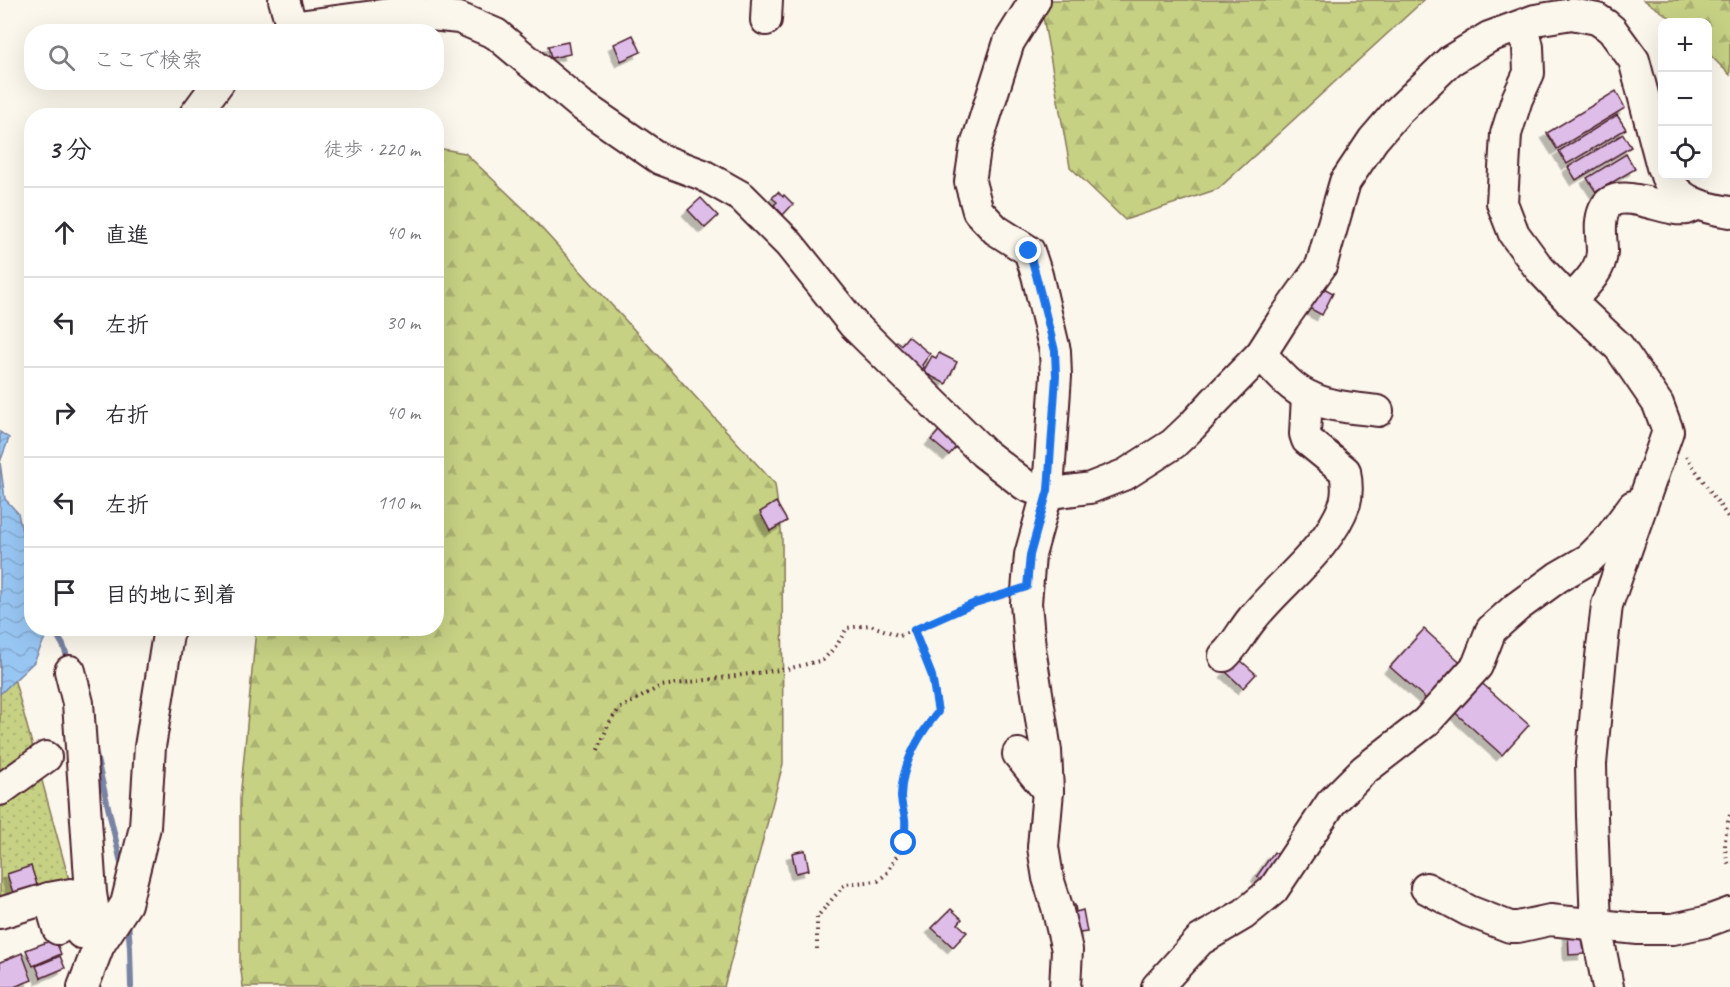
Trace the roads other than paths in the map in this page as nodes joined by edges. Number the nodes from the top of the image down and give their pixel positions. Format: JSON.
{"nodes":[{"id":1,"x":1035,"y":0,"type":"edge"},
{"id":2,"x":287,"y":19,"type":"edge"},
{"id":3,"x":1523,"y":26,"type":"junction"},
{"id":4,"x":213,"y":90,"type":"edge"},
{"id":5,"x":200,"y":108,"type":"edge"},
{"id":6,"x":1658,"y":151,"type":"edge"},
{"id":7,"x":1669,"y":180,"type":"edge"},
{"id":8,"x":1695,"y":204,"type":"junction"},
{"id":9,"x":1730,"y":212,"type":"edge"},
{"id":10,"x":1570,"y":301,"type":"junction"},
{"id":11,"x":1261,"y":354,"type":"junction"},
{"id":12,"x":1307,"y":396,"type":"junction"},
{"id":13,"x":1378,"y":411,"type":"dead end"},
{"id":14,"x":1653,"y":480,"type":"junction"},
{"id":15,"x":1048,"y":490,"type":"junction"},
{"id":16,"x":168,"y":636,"type":"edge"},
{"id":17,"x":1224,"y":656,"type":"dead end"},
{"id":18,"x":70,"y":671,"type":"dead end"},
{"id":19,"x":1018,"y":754,"type":"dead end"},
{"id":20,"x":46,"y":757,"type":"dead end"},
{"id":21,"x":0,"y":790,"type":"edge"},
{"id":22,"x":1048,"y":791,"type":"junction"},
{"id":23,"x":1426,"y":888,"type":"dead end"},
{"id":24,"x":49,"y":898,"type":"junction"},
{"id":25,"x":0,"y":913,"type":"edge"},
{"id":26,"x":1730,"y":913,"type":"edge"},
{"id":27,"x":1596,"y":926,"type":"junction"},
{"id":28,"x":58,"y":929,"type":"dead end"},
{"id":29,"x":91,"y":971,"type":"edge"},
{"id":30,"x":1065,"y":987,"type":"edge"},
{"id":31,"x":1157,"y":987,"type":"edge"},
{"id":32,"x":1608,"y":987,"type":"edge"}],
"edges":[{"from":1,"to":15,"type":"street"},
{"from":2,"to":15,"type":"street"},
{"from":3,"to":6,"type":"street"},
{"from":3,"to":10,"type":"street"},
{"from":3,"to":11,"type":"street"},
{"from":4,"to":5,"type":"street"},
{"from":7,"to":8,"type":"street"},
{"from":8,"to":9,"type":"street"},
{"from":8,"to":10,"type":"street"},
{"from":10,"to":14,"type":"street"},
{"from":11,"to":12,"type":"street"},
{"from":11,"to":15,"type":"street"},
{"from":12,"to":13,"type":"street"},
{"from":12,"to":17,"type":"street"},
{"from":14,"to":27,"type":"street"},
{"from":14,"to":31,"type":"street"},
{"from":15,"to":22,"type":"street"},
{"from":16,"to":29,"type":"street"},
{"from":18,"to":29,"type":"street"},
{"from":19,"to":22,"type":"street"},
{"from":20,"to":21,"type":"street"},
{"from":22,"to":30,"type":"street"},
{"from":23,"to":27,"type":"street"},
{"from":24,"to":25,"type":"street"},
{"from":24,"to":28,"type":"street"},
{"from":24,"to":29,"type":"street"},
{"from":26,"to":27,"type":"street"},
{"from":27,"to":32,"type":"street"}]}
